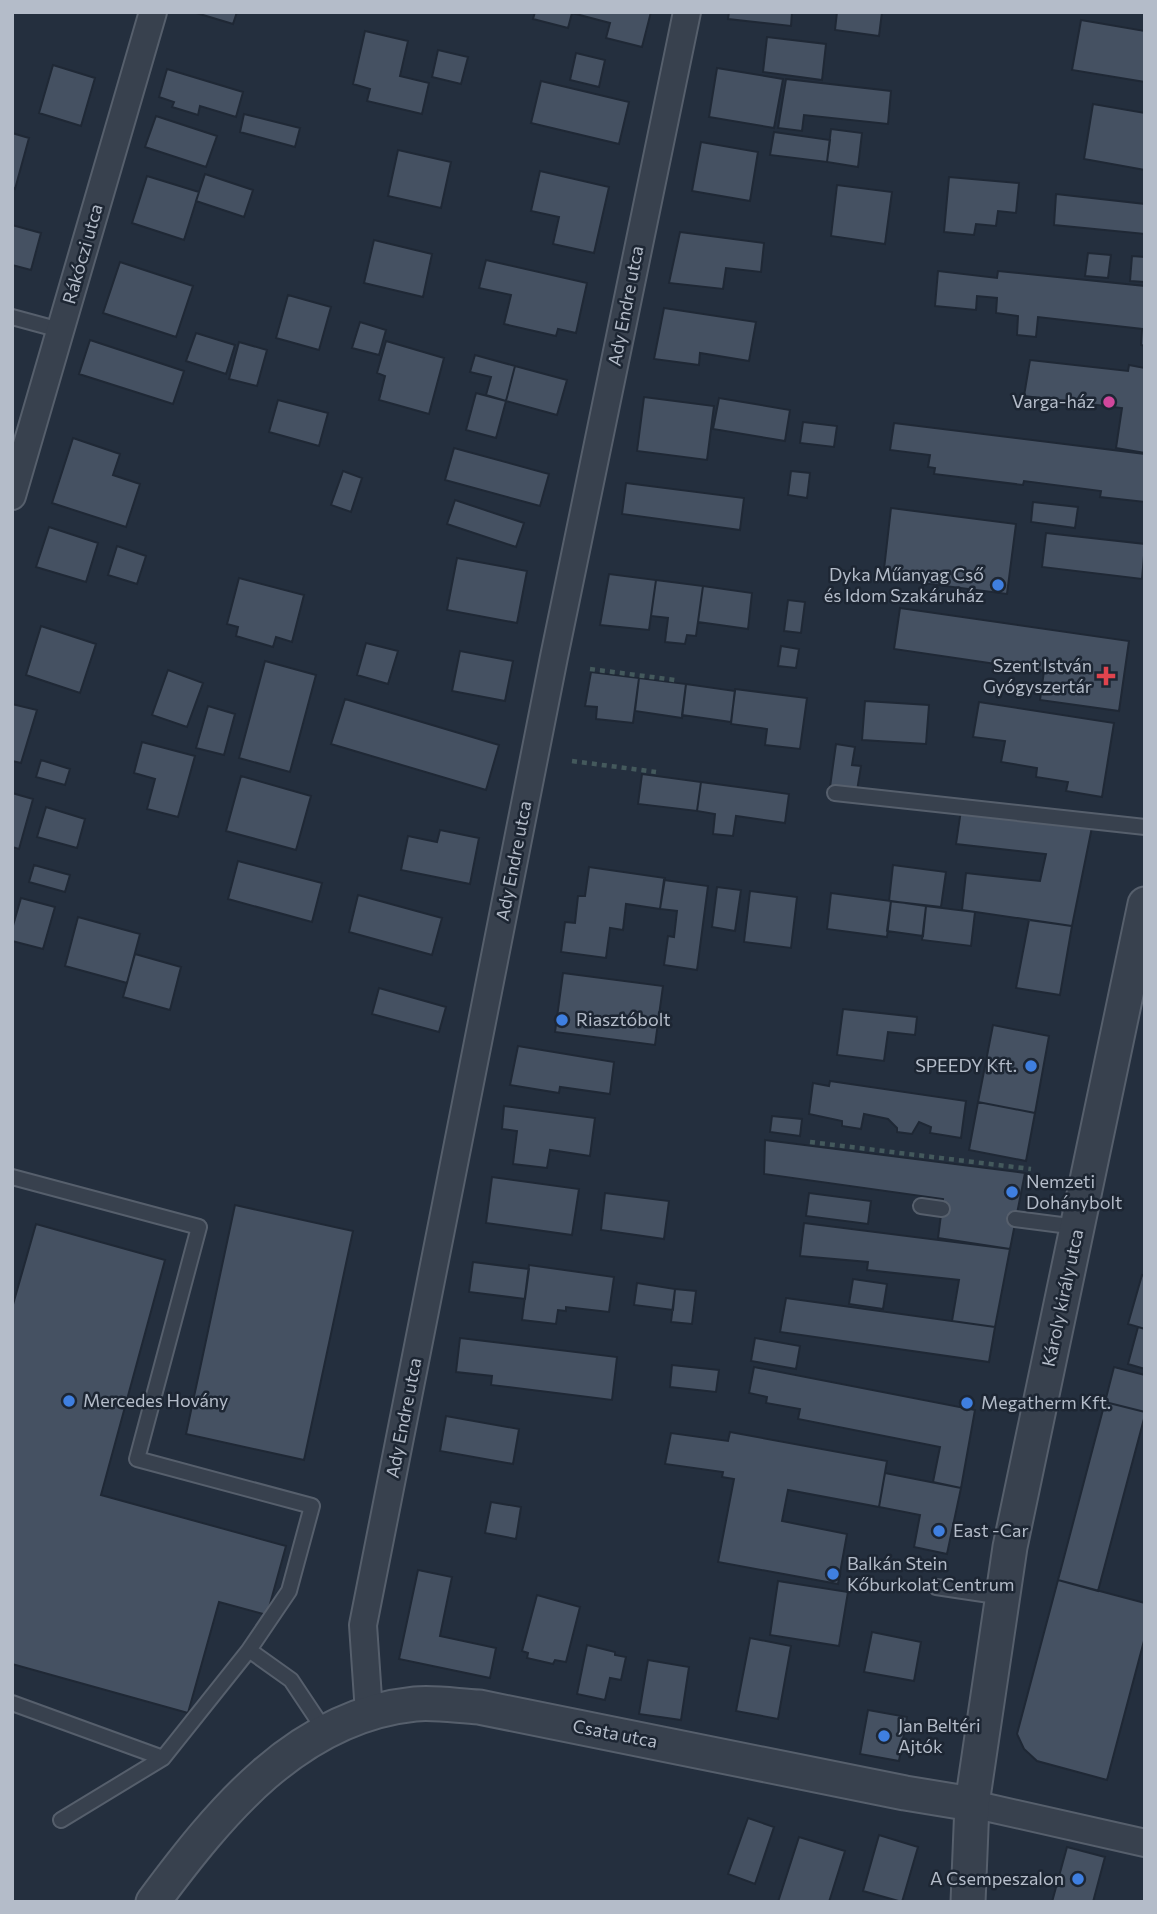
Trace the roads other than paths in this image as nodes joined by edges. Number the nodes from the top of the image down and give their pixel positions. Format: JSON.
{"nodes":[{"id":1,"x":153,"y":12,"type":"edge"},
{"id":2,"x":687,"y":12,"type":"edge"},
{"id":3,"x":12,"y":317,"type":"edge"},
{"id":4,"x":61,"y":330,"type":"junction"},
{"id":5,"x":12,"y":496,"type":"edge"},
{"id":6,"x":835,"y":793,"type":"dead end"},
{"id":7,"x":1145,"y":827,"type":"edge"},
{"id":8,"x":1145,"y":904,"type":"edge"},
{"id":9,"x":12,"y":1177,"type":"edge"},
{"id":10,"x":921,"y":1206,"type":"dead end"},
{"id":11,"x":942,"y":1209,"type":"dead end"},
{"id":12,"x":1015,"y":1219,"type":"dead end"},
{"id":13,"x":1077,"y":1227,"type":"junction"},
{"id":14,"x":936,"y":1587,"type":"dead end"},
{"id":15,"x":1003,"y":1597,"type":"junction"},
{"id":16,"x":249,"y":1650,"type":"junction"},
{"id":17,"x":12,"y":1703,"type":"edge"},
{"id":18,"x":369,"y":1713,"type":"junction"},
{"id":19,"x":325,"y":1731,"type":"junction"},
{"id":20,"x":163,"y":1758,"type":"junction"},
{"id":21,"x":972,"y":1804,"type":"junction"},
{"id":22,"x":61,"y":1820,"type":"dead end"},
{"id":23,"x":1145,"y":1843,"type":"edge"},
{"id":24,"x":153,"y":1902,"type":"edge"},
{"id":25,"x":968,"y":1902,"type":"edge"}],
"edges":[{"from":1,"to":4,"type":"street","name":"Rákóczi utca"},
{"from":2,"to":18,"type":"street","name":"Ady Endre utca"},
{"from":3,"to":4,"type":"lane"},
{"from":4,"to":5,"type":"street","name":"Rákóczi utca"},
{"from":6,"to":7,"type":"lane"},
{"from":8,"to":13,"type":"street","name":"Károly király utca"},
{"from":9,"to":16,"type":"lane"},
{"from":10,"to":11,"type":"lane"},
{"from":12,"to":13,"type":"lane"},
{"from":13,"to":15,"type":"street","name":"Károly király utca"},
{"from":14,"to":15,"type":"lane"},
{"from":15,"to":21,"type":"street","name":"Károly király utca"},
{"from":16,"to":19,"type":"lane"},
{"from":16,"to":20,"type":"lane"},
{"from":17,"to":20,"type":"lane"},
{"from":18,"to":19,"type":"street","name":"Csata utca"},
{"from":18,"to":21,"type":"street","name":"Csata utca"},
{"from":19,"to":24,"type":"street","name":"Csata utca"},
{"from":20,"to":22,"type":"lane"},
{"from":21,"to":23,"type":"street","name":"Csata utca"},
{"from":21,"to":25,"type":"street","name":"Károly király utca"}]}
